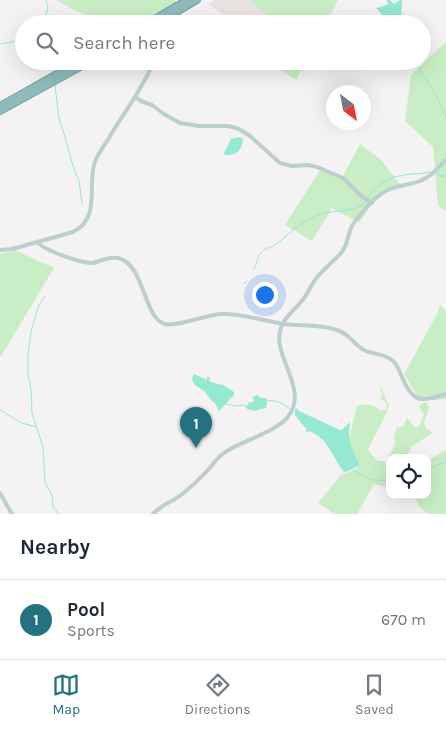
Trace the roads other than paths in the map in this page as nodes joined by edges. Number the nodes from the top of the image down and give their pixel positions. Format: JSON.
{"nodes":[{"id":1,"x":187,"y":0,"type":"edge"},
{"id":2,"x":197,"y":0,"type":"edge"},
{"id":3,"x":161,"y":15,"type":"edge"},
{"id":4,"x":171,"y":15,"type":"edge"},
{"id":5,"x":64,"y":70,"type":"edge"},
{"id":6,"x":74,"y":70,"type":"edge"},
{"id":7,"x":150,"y":70,"type":"edge"},
{"id":8,"x":135,"y":97,"type":"junction"},
{"id":9,"x":0,"y":106,"type":"edge"},
{"id":10,"x":0,"y":111,"type":"edge"},
{"id":11,"x":446,"y":160,"type":"edge"},
{"id":12,"x":372,"y":203,"type":"junction"},
{"id":13,"x":37,"y":242,"type":"junction"},
{"id":14,"x":0,"y":250,"type":"edge"},
{"id":15,"x":282,"y":324,"type":"junction"},
{"id":16,"x":446,"y":394,"type":"edge"},
{"id":17,"x":0,"y":493,"type":"edge"},
{"id":18,"x":12,"y":514,"type":"edge"},
{"id":19,"x":153,"y":514,"type":"edge"}],
"edges":[{"from":1,"to":3,"type":"highway"},
{"from":2,"to":4,"type":"highway"},
{"from":5,"to":9,"type":"highway"},
{"from":6,"to":10,"type":"highway"},
{"from":7,"to":8,"type":"street"},
{"from":8,"to":12,"type":"street"},
{"from":8,"to":13,"type":"street"},
{"from":11,"to":12,"type":"street"},
{"from":12,"to":15,"type":"street"},
{"from":13,"to":14,"type":"street"},
{"from":13,"to":15,"type":"street"},
{"from":15,"to":16,"type":"street"},
{"from":15,"to":19,"type":"street"},
{"from":17,"to":18,"type":"street"}]}
